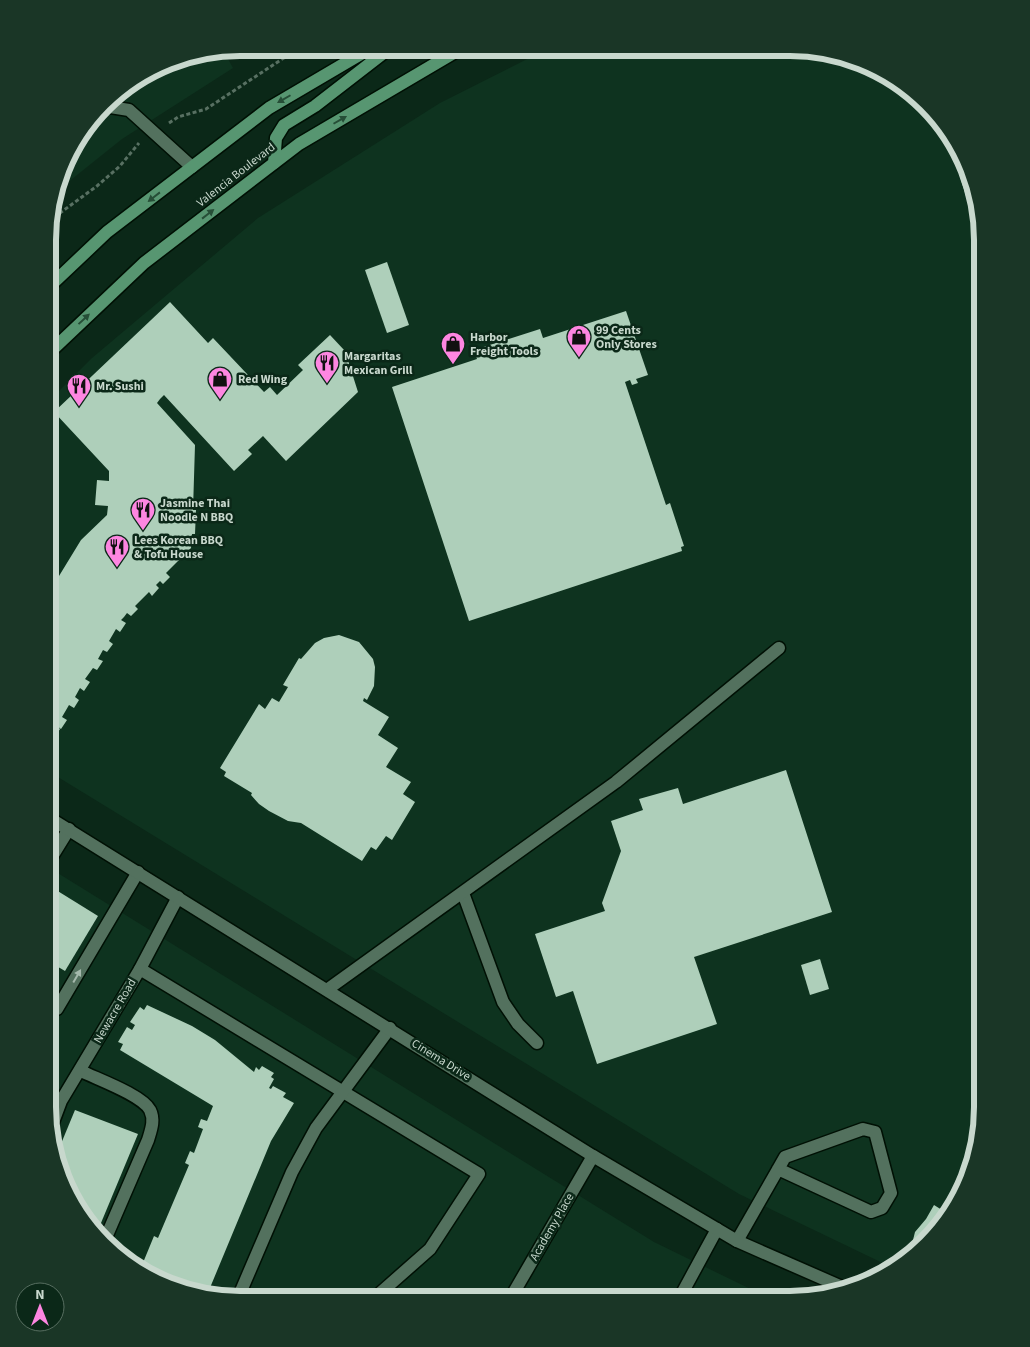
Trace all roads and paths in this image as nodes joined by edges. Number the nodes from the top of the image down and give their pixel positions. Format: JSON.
{"nodes":[{"id":1,"x":357,"y":56,"type":"edge"},
{"id":2,"x":380,"y":56,"type":"edge"},
{"id":3,"x":448,"y":56,"type":"edge"},
{"id":4,"x":113,"y":107,"type":"edge"},
{"id":5,"x":274,"y":163,"type":"junction"},
{"id":6,"x":192,"y":167,"type":"junction"},
{"id":7,"x":56,"y":280,"type":"edge"},
{"id":8,"x":56,"y":346,"type":"edge"},
{"id":9,"x":779,"y":648,"type":"dead end"},
{"id":10,"x":56,"y":822,"type":"edge"},
{"id":11,"x":69,"y":829,"type":"junction"},
{"id":12,"x":56,"y":851,"type":"edge"},
{"id":13,"x":138,"y":872,"type":"junction"},
{"id":14,"x":463,"y":893,"type":"junction"},
{"id":15,"x":178,"y":897,"type":"junction"},
{"id":16,"x":140,"y":969,"type":"junction"},
{"id":17,"x":328,"y":989,"type":"junction"},
{"id":18,"x":56,"y":1009,"type":"edge"},
{"id":19,"x":390,"y":1028,"type":"junction"},
{"id":20,"x":537,"y":1043,"type":"dead end"},
{"id":21,"x":81,"y":1071,"type":"junction"},
{"id":22,"x":344,"y":1090,"type":"junction"},
{"id":23,"x":56,"y":1113,"type":"edge"},
{"id":24,"x":594,"y":1156,"type":"junction"},
{"id":25,"x":778,"y":1169,"type":"junction"},
{"id":26,"x":717,"y":1229,"type":"junction"},
{"id":27,"x":107,"y":1234,"type":"edge"},
{"id":28,"x":737,"y":1241,"type":"junction"},
{"id":29,"x":836,"y":1284,"type":"edge"},
{"id":30,"x":241,"y":1291,"type":"edge"},
{"id":31,"x":383,"y":1291,"type":"edge"},
{"id":32,"x":515,"y":1291,"type":"edge"},
{"id":33,"x":683,"y":1291,"type":"edge"}],
"edges":[{"from":1,"to":6,"type":"main road","one_way":true},
{"from":2,"to":5,"type":"main road"},
{"from":5,"to":3,"type":"main road","name":"Valencia Boulevard","one_way":true},
{"from":4,"to":6,"type":"street"},
{"from":8,"to":5,"type":"main road","name":"Valencia Boulevard","one_way":true},
{"from":6,"to":7,"type":"main road","one_way":true},
{"from":9,"to":14,"type":"street"},
{"from":10,"to":11,"type":"street","name":"Cinema Drive"},
{"from":11,"to":12,"type":"street"},
{"from":11,"to":13,"type":"street","name":"Cinema Drive"},
{"from":13,"to":15,"type":"street","name":"Cinema Drive"},
{"from":18,"to":13,"type":"street","one_way":true},
{"from":14,"to":17,"type":"street"},
{"from":14,"to":20,"type":"street"},
{"from":15,"to":16,"type":"street","name":"Newacre Road"},
{"from":15,"to":17,"type":"street","name":"Cinema Drive"},
{"from":16,"to":21,"type":"street","name":"Newacre Road"},
{"from":16,"to":22,"type":"street"},
{"from":17,"to":19,"type":"street","name":"Cinema Drive"},
{"from":19,"to":22,"type":"street"},
{"from":19,"to":24,"type":"street","name":"Cinema Drive"},
{"from":21,"to":23,"type":"street","name":"Newacre Road"},
{"from":21,"to":27,"type":"street"},
{"from":22,"to":30,"type":"street"},
{"from":22,"to":31,"type":"street"},
{"from":24,"to":26,"type":"street","name":"Cinema Drive"},
{"from":24,"to":32,"type":"street","name":"Academy Place"},
{"from":25,"to":25,"type":"street"},
{"from":25,"to":28,"type":"street"},
{"from":26,"to":28,"type":"street","name":"Cinema Drive"},
{"from":26,"to":33,"type":"street"},
{"from":28,"to":29,"type":"street","name":"Cinema Drive"}]}
